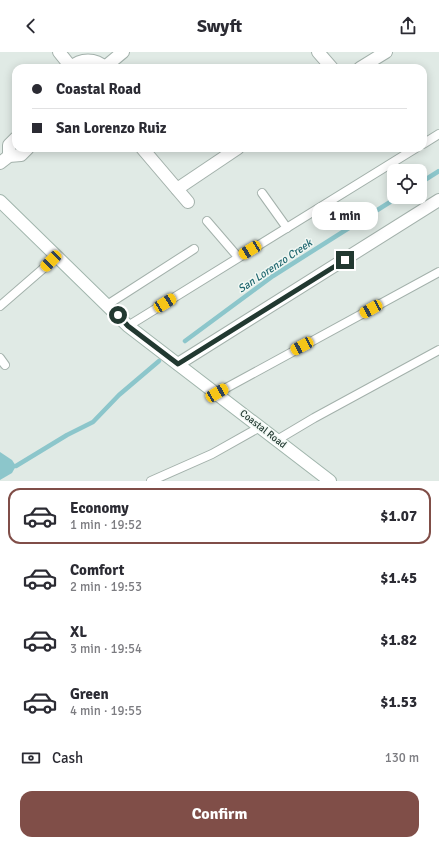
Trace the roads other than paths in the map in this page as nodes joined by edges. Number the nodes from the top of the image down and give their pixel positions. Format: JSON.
{"nodes":[{"id":1,"x":59,"y":52,"type":"edge"},
{"id":2,"x":123,"y":52,"type":"edge"},
{"id":3,"x":318,"y":52,"type":"edge"},
{"id":4,"x":386,"y":52,"type":"edge"},
{"id":5,"x":69,"y":64,"type":"edge"},
{"id":6,"x":76,"y":64,"type":"edge"},
{"id":7,"x":100,"y":64,"type":"edge"},
{"id":8,"x":110,"y":64,"type":"edge"},
{"id":9,"x":328,"y":64,"type":"edge"},
{"id":10,"x":366,"y":64,"type":"edge"},
{"id":11,"x":439,"y":134,"type":"edge"},
{"id":12,"x":12,"y":142,"type":"edge"},
{"id":13,"x":427,"y":142,"type":"edge"},
{"id":14,"x":24,"y":152,"type":"edge"},
{"id":15,"x":145,"y":152,"type":"edge"},
{"id":16,"x":232,"y":152,"type":"edge"},
{"id":17,"x":410,"y":152,"type":"edge"},
{"id":18,"x":4,"y":160,"type":"edge"},
{"id":19,"x":177,"y":189,"type":"junction"},
{"id":20,"x":262,"y":193,"type":"dead end"},
{"id":21,"x":439,"y":200,"type":"edge"},
{"id":22,"x":0,"y":201,"type":"edge"},
{"id":23,"x":188,"y":202,"type":"dead end"},
{"id":24,"x":207,"y":221,"type":"dead end"},
{"id":25,"x":287,"y":228,"type":"junction"},
{"id":26,"x":194,"y":249,"type":"dead end"},
{"id":27,"x":57,"y":255,"type":"junction"},
{"id":28,"x":238,"y":257,"type":"junction"},
{"id":29,"x":439,"y":272,"type":"edge"},
{"id":30,"x":107,"y":305,"type":"junction"},
{"id":31,"x":0,"y":306,"type":"edge"},
{"id":32,"x":128,"y":326,"type":"junction"},
{"id":33,"x":439,"y":350,"type":"edge"},
{"id":34,"x":178,"y":364,"type":"junction"},
{"id":35,"x":217,"y":393,"type":"junction"},
{"id":36,"x":260,"y":427,"type":"junction"},
{"id":37,"x":277,"y":440,"type":"junction"},
{"id":38,"x":151,"y":481,"type":"edge"},
{"id":39,"x":330,"y":481,"type":"edge"}],
"edges":[{"from":1,"to":5,"type":"street"},
{"from":2,"to":8,"type":"street"},
{"from":3,"to":9,"type":"street"},
{"from":4,"to":10,"type":"street"},
{"from":6,"to":7,"type":"street"},
{"from":11,"to":13,"type":"lane"},
{"from":12,"to":18,"type":"street"},
{"from":14,"to":18,"type":"street"},
{"from":15,"to":19,"type":"street"},
{"from":16,"to":19,"type":"street"},
{"from":17,"to":25,"type":"lane"},
{"from":19,"to":23,"type":"street"},
{"from":20,"to":25,"type":"lane"},
{"from":21,"to":34,"type":"street"},
{"from":22,"to":27,"type":"street","name":"Coastal Road"},
{"from":24,"to":28,"type":"lane"},
{"from":25,"to":28,"type":"lane"},
{"from":26,"to":30,"type":"lane"},
{"from":27,"to":30,"type":"street","name":"Coastal Road"},
{"from":27,"to":31,"type":"lane"},
{"from":28,"to":32,"type":"lane"},
{"from":29,"to":35,"type":"lane"},
{"from":30,"to":32,"type":"street","name":"Coastal Road"},
{"from":32,"to":34,"type":"street","name":"Coastal Road"},
{"from":33,"to":37,"type":"lane"},
{"from":34,"to":35,"type":"street","name":"Coastal Road"},
{"from":35,"to":36,"type":"street","name":"Coastal Road"},
{"from":36,"to":37,"type":"street","name":"Coastal Road"},
{"from":36,"to":38,"type":"lane"},
{"from":37,"to":39,"type":"street","name":"Coastal Road"}]}
